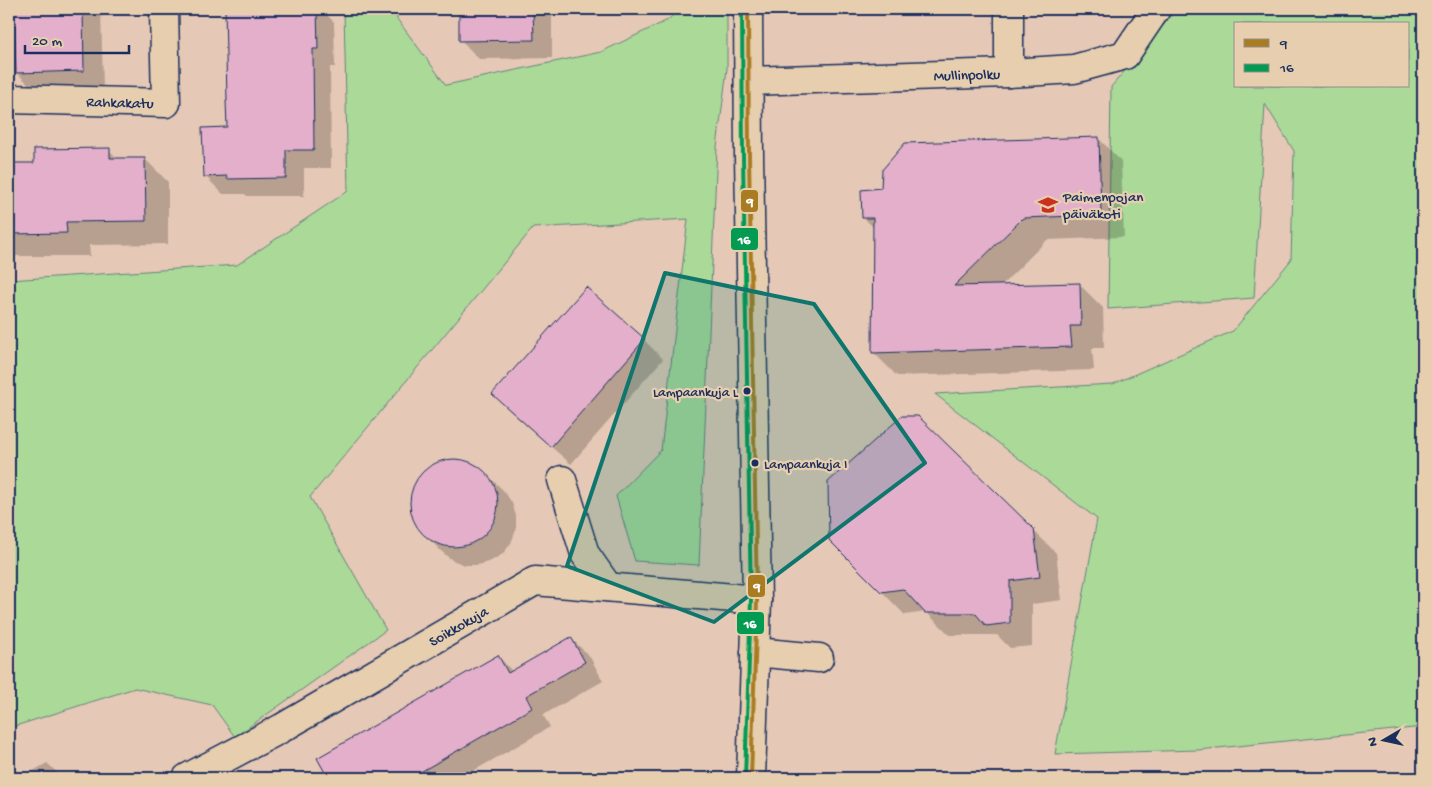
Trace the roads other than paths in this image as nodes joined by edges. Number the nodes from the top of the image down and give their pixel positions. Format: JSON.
{"nodes":[{"id":1,"x":164,"y":9,"type":"edge"},
{"id":2,"x":748,"y":9,"type":"edge"},
{"id":3,"x":1009,"y":9,"type":"edge"},
{"id":4,"x":1156,"y":9,"type":"edge"},
{"id":5,"x":1009,"y":73,"type":"junction"},
{"id":6,"x":749,"y":81,"type":"junction"},
{"id":7,"x":9,"y":99,"type":"edge"},
{"id":8,"x":562,"y":480,"type":"dead end"},
{"id":9,"x":608,"y":587,"type":"junction"},
{"id":10,"x":756,"y":600,"type":"junction"},
{"id":11,"x":755,"y":652,"type":"junction"},
{"id":12,"x":819,"y":658,"type":"dead end"},
{"id":13,"x":187,"y":778,"type":"edge"},
{"id":14,"x":751,"y":778,"type":"edge"}],
"edges":[{"from":1,"to":7,"type":"street","name":"Rahkakatu"},
{"from":2,"to":6,"type":"street"},
{"from":3,"to":5,"type":"street"},
{"from":4,"to":5,"type":"street","name":"Mullinpolku"},
{"from":5,"to":6,"type":"street","name":"Mullinpolku"},
{"from":6,"to":10,"type":"street"},
{"from":8,"to":9,"type":"street"},
{"from":9,"to":10,"type":"street","name":"Soikkokuja"},
{"from":9,"to":13,"type":"street","name":"Soikkokuja"},
{"from":10,"to":11,"type":"street"},
{"from":11,"to":12,"type":"street"},
{"from":11,"to":14,"type":"street"}]}
